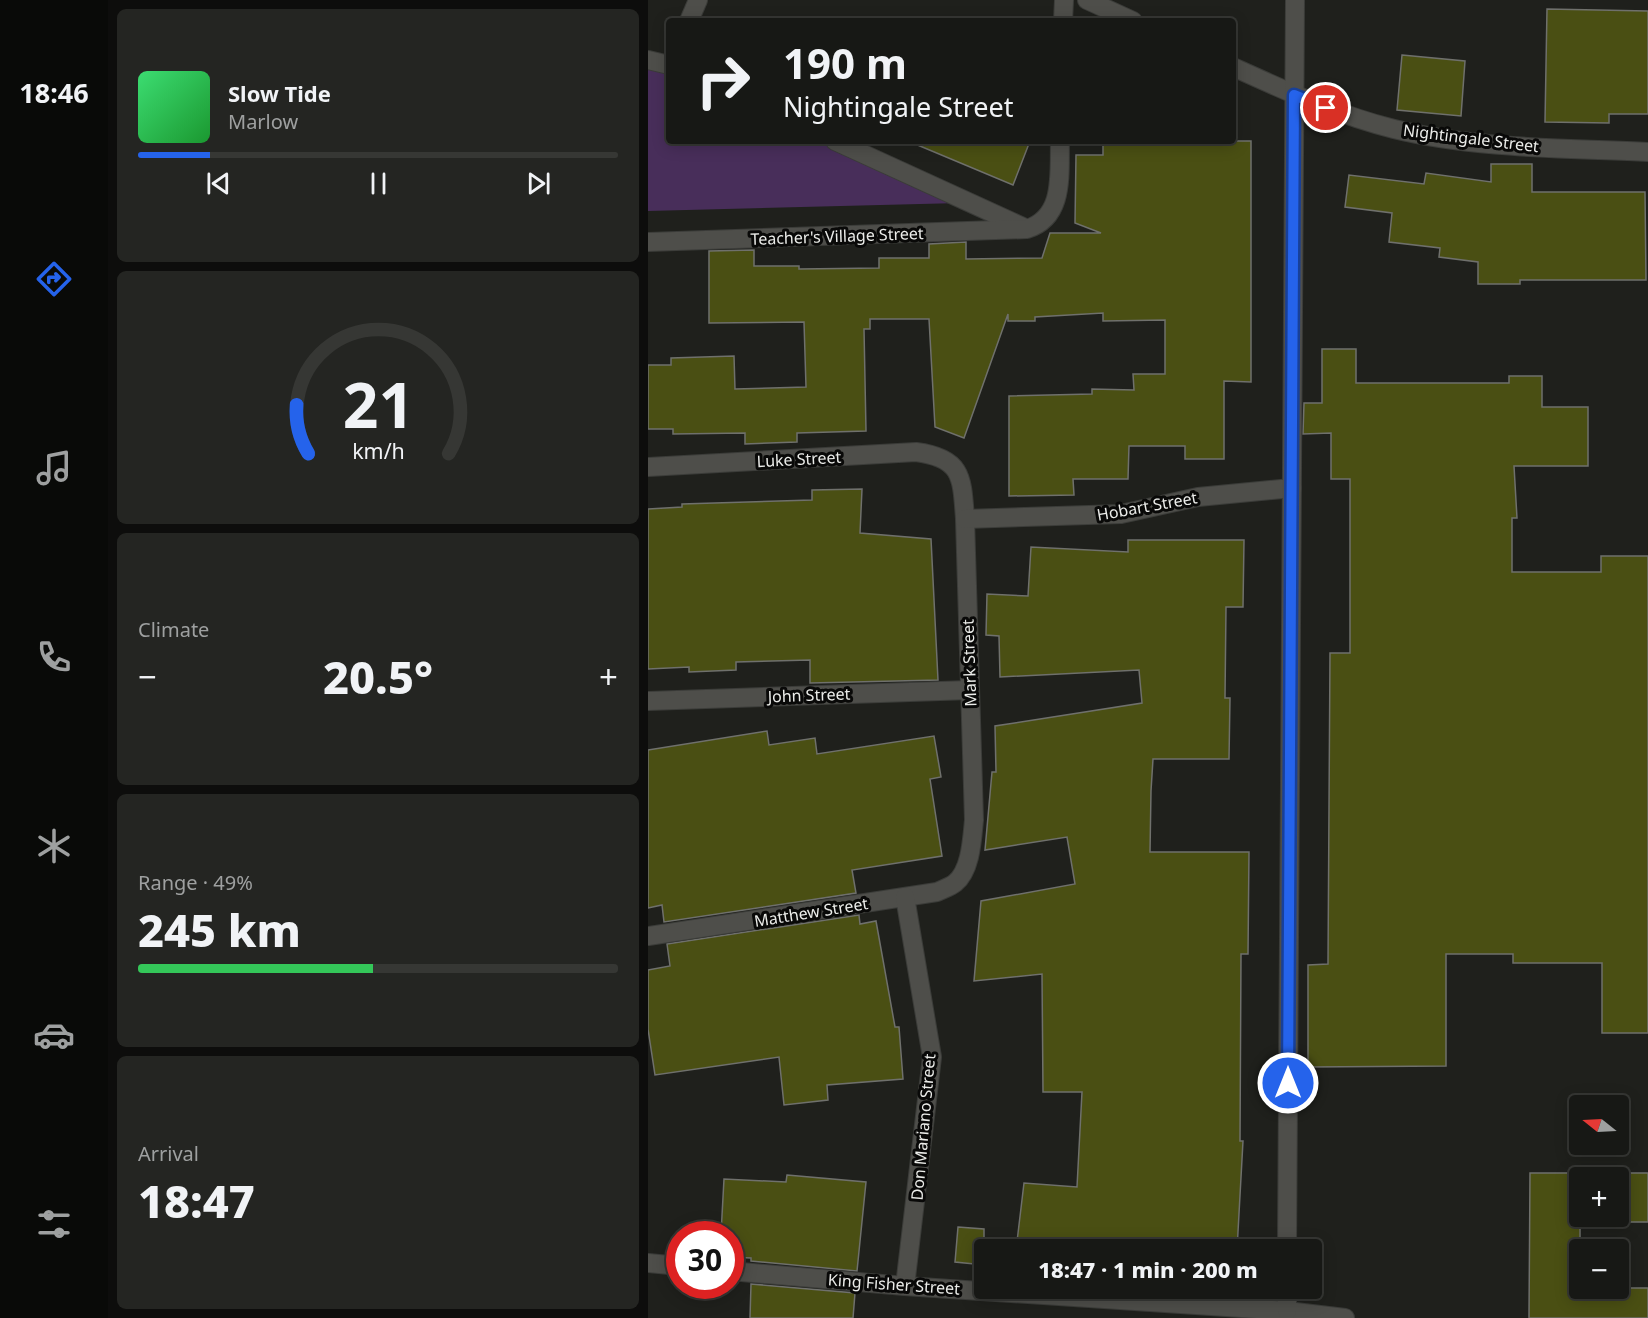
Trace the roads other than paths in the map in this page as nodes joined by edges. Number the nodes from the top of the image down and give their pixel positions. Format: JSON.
{"nodes":[{"id":1,"x":698,"y":0,"type":"edge"},
{"id":2,"x":1064,"y":0,"type":"edge"},
{"id":3,"x":1087,"y":0,"type":"edge"},
{"id":4,"x":1295,"y":0,"type":"edge"},
{"id":5,"x":690,"y":18,"type":"edge"},
{"id":6,"x":1063,"y":18,"type":"edge"},
{"id":7,"x":1126,"y":18,"type":"edge"},
{"id":8,"x":648,"y":60,"type":"edge"},
{"id":9,"x":666,"y":64,"type":"edge"},
{"id":10,"x":1236,"y":68,"type":"edge"},
{"id":11,"x":1294,"y":95,"type":"junction"},
{"id":12,"x":842,"y":144,"type":"edge"},
{"id":13,"x":1060,"y":144,"type":"edge"},
{"id":14,"x":1648,"y":152,"type":"edge"},
{"id":15,"x":1027,"y":229,"type":"junction"},
{"id":16,"x":648,"y":242,"type":"edge"},
{"id":17,"x":948,"y":461,"type":"joint"},
{"id":18,"x":648,"y":467,"type":"edge"},
{"id":19,"x":1292,"y":488,"type":"junction"},
{"id":20,"x":965,"y":519,"type":"junction"},
{"id":21,"x":970,"y":690,"type":"junction"},
{"id":22,"x":648,"y":701,"type":"edge"},
{"id":23,"x":964,"y":869,"type":"joint"},
{"id":24,"x":905,"y":897,"type":"junction"},
{"id":25,"x":648,"y":936,"type":"edge"},
{"id":26,"x":1287,"y":1239,"type":"edge"},
{"id":27,"x":648,"y":1263,"type":"edge"},
{"id":28,"x":666,"y":1265,"type":"edge"},
{"id":29,"x":744,"y":1271,"type":"edge"},
{"id":30,"x":905,"y":1286,"type":"junction"},
{"id":31,"x":1287,"y":1299,"type":"edge"},
{"id":32,"x":1287,"y":1311,"type":"junction"},
{"id":33,"x":1345,"y":1318,"type":"edge"}],
"edges":[{"from":1,"to":5,"type":"street"},
{"from":2,"to":6,"type":"street"},
{"from":3,"to":7,"type":"street"},
{"from":4,"to":11,"type":"street"},
{"from":8,"to":9,"type":"street"},
{"from":10,"to":11,"type":"street","name":"Nightingale Street"},
{"from":11,"to":14,"type":"street","name":"Nightingale Street"},
{"from":11,"to":19,"type":"street"},
{"from":12,"to":15,"type":"street"},
{"from":13,"to":15,"type":"street"},
{"from":15,"to":16,"type":"street","name":"Teacher's Village Street"},
{"from":17,"to":18,"type":"street","name":"Luke Street"},
{"from":17,"to":20,"type":"street","name":"Mark Street"},
{"from":19,"to":20,"type":"street","name":"Hobart Street"},
{"from":19,"to":26,"type":"street"},
{"from":20,"to":21,"type":"street","name":"Mark Street"},
{"from":21,"to":22,"type":"street","name":"John Street"},
{"from":21,"to":23,"type":"street","name":"Mark Street"},
{"from":23,"to":24,"type":"street","name":"Matthew Street"},
{"from":24,"to":25,"type":"street","name":"Matthew Street"},
{"from":24,"to":30,"type":"street","name":"Don Mariano Street"},
{"from":27,"to":28,"type":"street"},
{"from":29,"to":30,"type":"street","name":"King Fisher Street"},
{"from":30,"to":32,"type":"street","name":"King Fisher Street"},
{"from":31,"to":32,"type":"street"},
{"from":32,"to":33,"type":"street","name":"King Fisher Street"}]}
